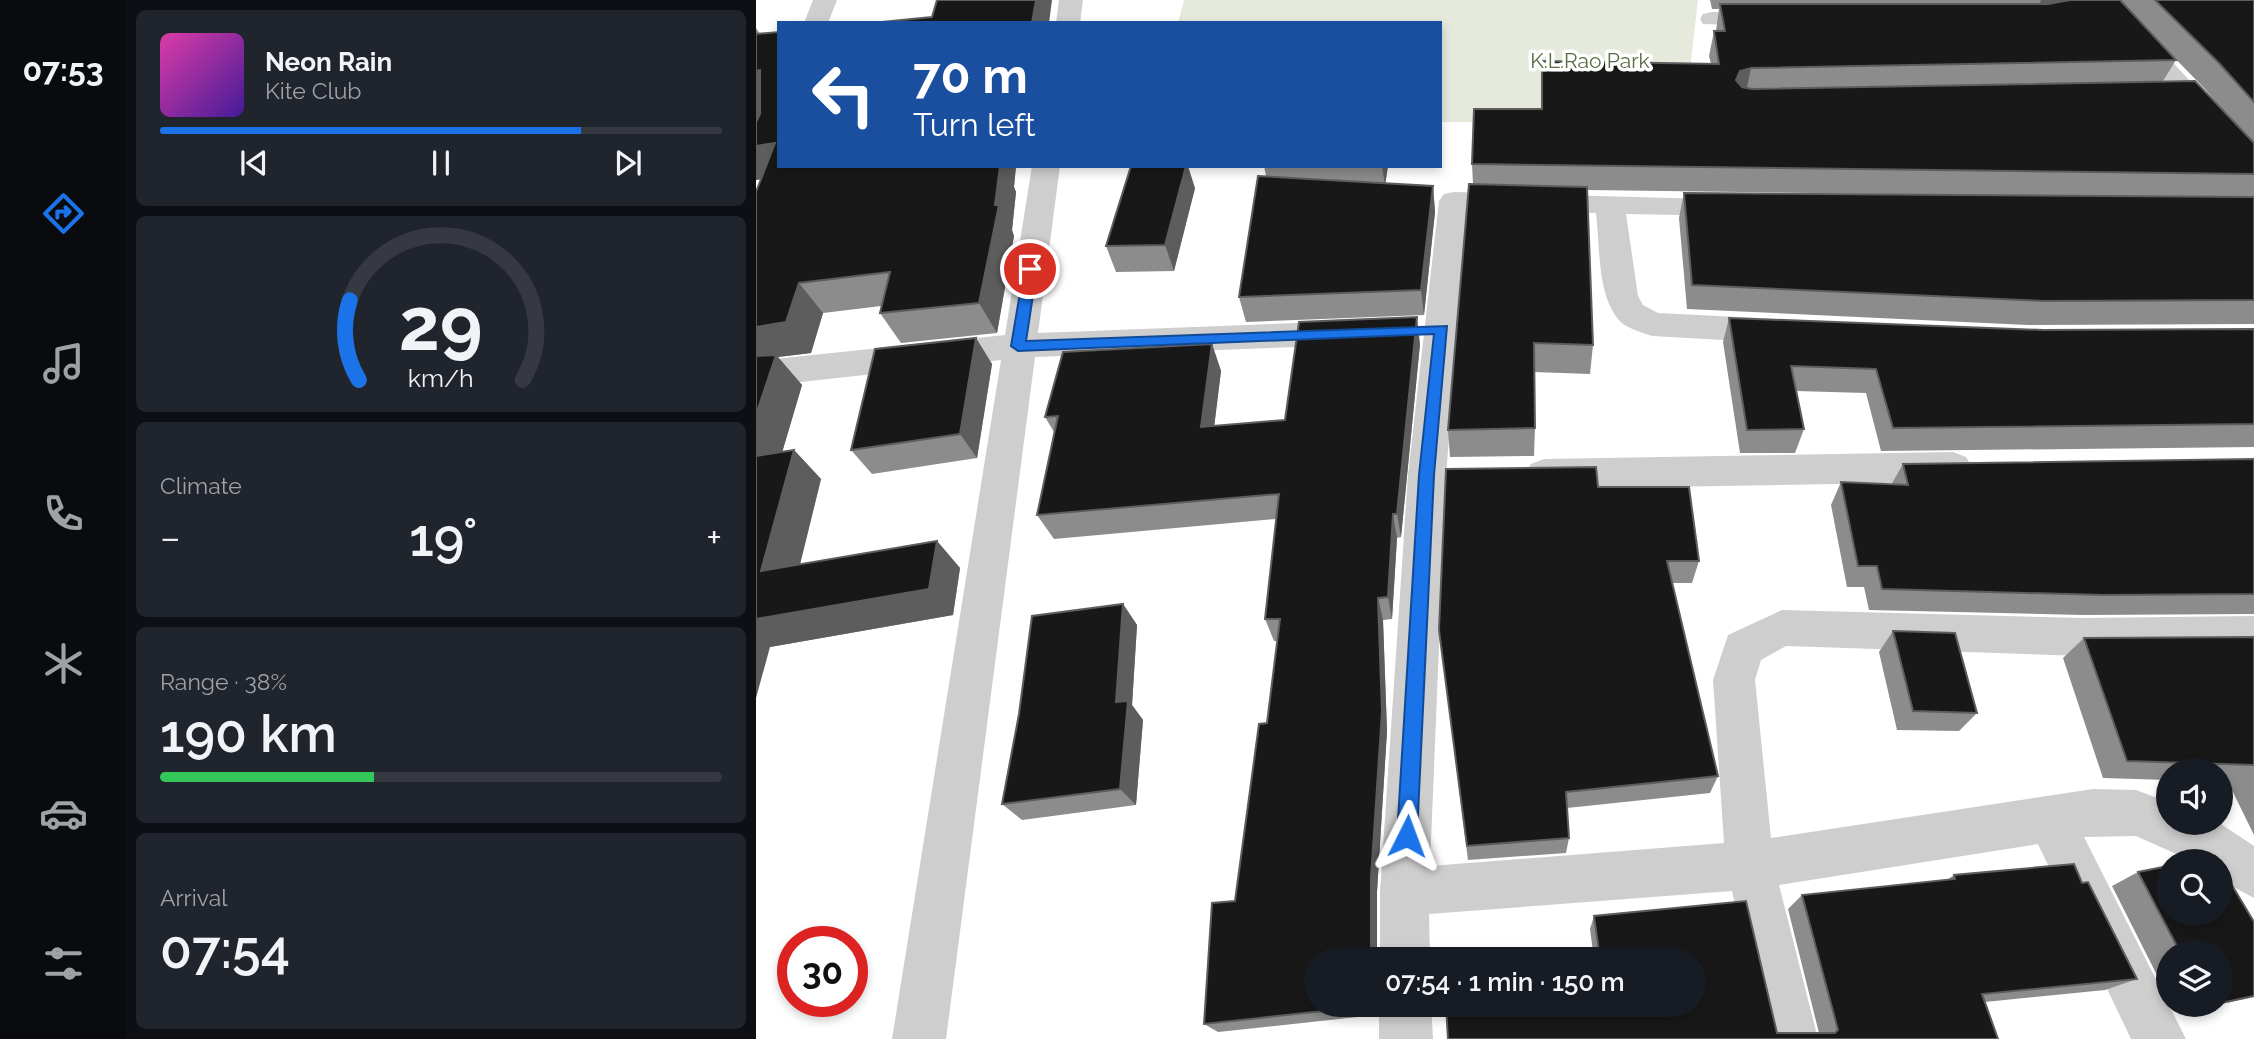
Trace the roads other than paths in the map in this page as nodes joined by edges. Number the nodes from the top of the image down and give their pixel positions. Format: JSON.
{"nodes":[{"id":1,"x":825,"y":0,"type":"edge"},
{"id":2,"x":1071,"y":0,"type":"edge"},
{"id":3,"x":2098,"y":5,"type":"edge"},
{"id":4,"x":1712,"y":19,"type":"dead end"},
{"id":5,"x":1793,"y":19,"type":"edge"},
{"id":6,"x":817,"y":21,"type":"edge"},
{"id":7,"x":1068,"y":21,"type":"edge"},
{"id":8,"x":2192,"y":95,"type":"junction"},
{"id":9,"x":2150,"y":96,"type":"edge"},
{"id":10,"x":2254,"y":167,"type":"edge"},
{"id":11,"x":1046,"y":168,"type":"edge"},
{"id":12,"x":1610,"y":206,"type":"junction"},
{"id":13,"x":1764,"y":207,"type":"edge"},
{"id":14,"x":1373,"y":332,"type":"edge"},
{"id":15,"x":1804,"y":332,"type":"edge"},
{"id":16,"x":1018,"y":346,"type":"junction"},
{"id":17,"x":756,"y":374,"type":"edge"},
{"id":18,"x":1980,"y":466,"type":"edge"},
{"id":19,"x":1510,"y":474,"type":"edge"},
{"id":20,"x":2254,"y":635,"type":"edge"},
{"id":21,"x":2050,"y":818,"type":"junction"},
{"id":22,"x":1750,"y":865,"type":"junction"},
{"id":23,"x":2254,"y":874,"type":"edge"},
{"id":24,"x":1404,"y":892,"type":"junction"},
{"id":25,"x":1405,"y":947,"type":"edge"},
{"id":26,"x":1405,"y":1017,"type":"edge"},
{"id":27,"x":919,"y":1039,"type":"edge"},
{"id":28,"x":1406,"y":1039,"type":"edge"},
{"id":29,"x":1791,"y":1039,"type":"edge"},
{"id":30,"x":2159,"y":1039,"type":"edge"}],
"edges":[{"from":1,"to":6,"type":"street"},
{"from":2,"to":7,"type":"street"},
{"from":3,"to":8,"type":"street"},
{"from":4,"to":5,"type":"street"},
{"from":8,"to":9,"type":"street"},
{"from":8,"to":10,"type":"street"},
{"from":11,"to":16,"type":"street"},
{"from":12,"to":13,"type":"street"},
{"from":12,"to":15,"type":"street"},
{"from":12,"to":24,"type":"street"},
{"from":14,"to":16,"type":"street"},
{"from":16,"to":17,"type":"street"},
{"from":16,"to":27,"type":"street"},
{"from":18,"to":19,"type":"street"},
{"from":20,"to":22,"type":"street"},
{"from":21,"to":22,"type":"street"},
{"from":21,"to":23,"type":"street"},
{"from":21,"to":30,"type":"street"},
{"from":22,"to":24,"type":"street"},
{"from":22,"to":29,"type":"street"},
{"from":24,"to":25,"type":"street"},
{"from":26,"to":28,"type":"street"}]}
